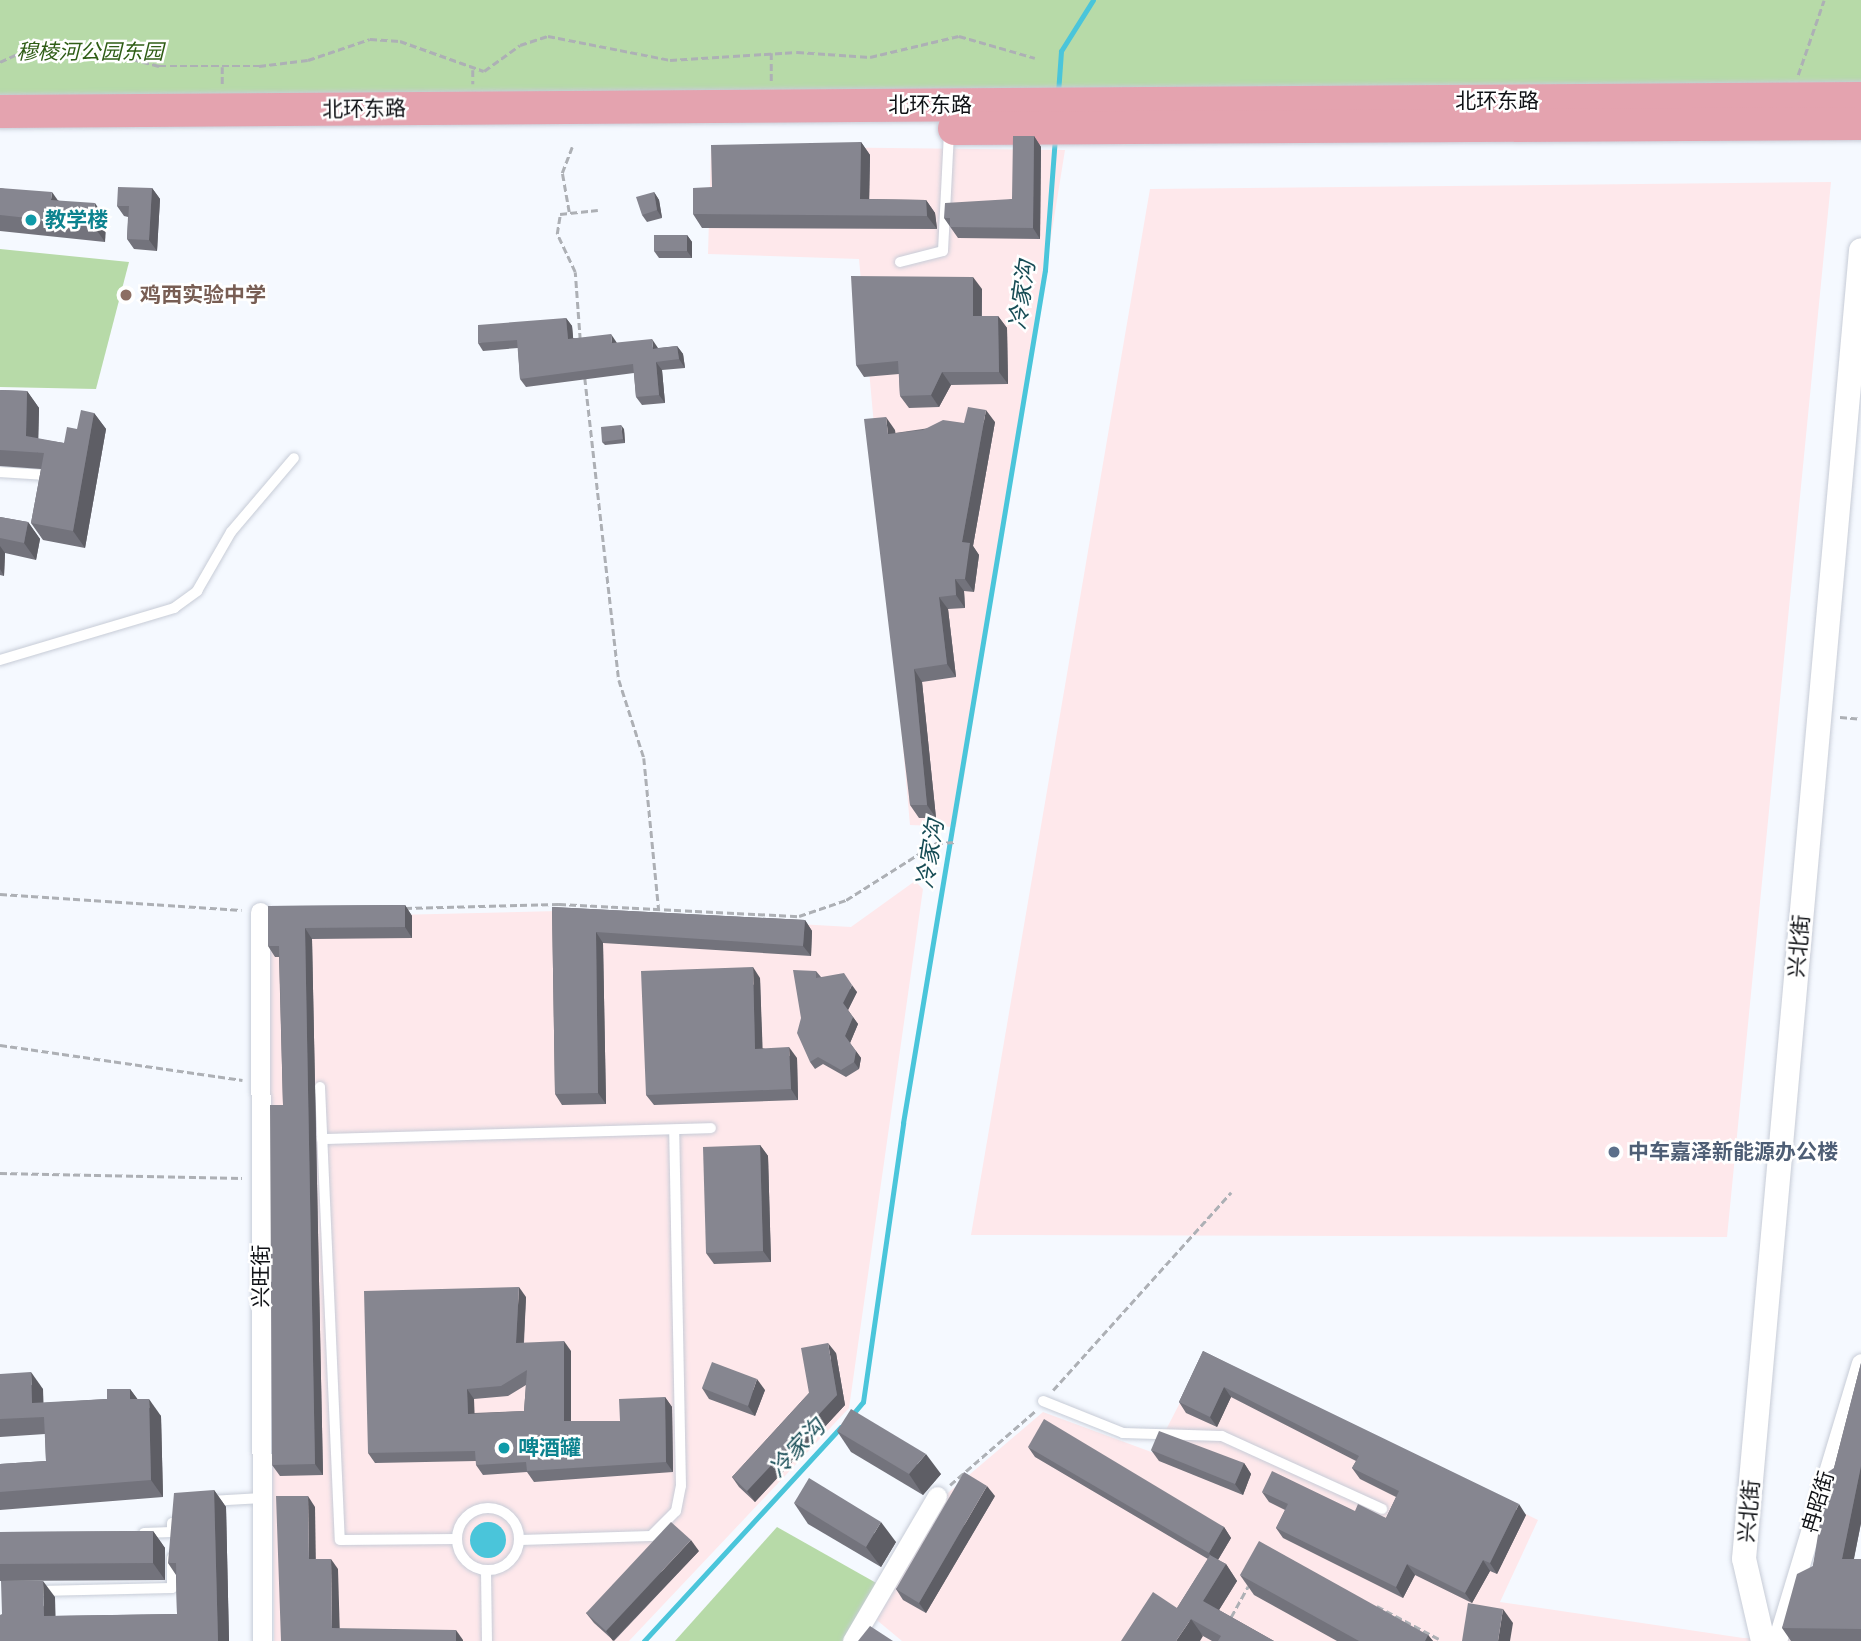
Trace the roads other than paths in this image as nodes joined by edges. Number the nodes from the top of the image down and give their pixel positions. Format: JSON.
{"nodes":[{"id":1,"x":1861,"y":98,"type":"edge"},
{"id":2,"x":0,"y":111,"type":"edge"},
{"id":3,"x":1861,"y":124,"type":"edge"},
{"id":4,"x":947,"y":128,"type":"junction"},
{"id":5,"x":0,"y":132,"type":"edge"},
{"id":6,"x":1861,"y":250,"type":"edge"},
{"id":7,"x":900,"y":262,"type":"dead end"},
{"id":8,"x":294,"y":457,"type":"dead end"},
{"id":9,"x":0,"y":472,"type":"edge"},
{"id":10,"x":45,"y":475,"type":"edge"},
{"id":11,"x":0,"y":660,"type":"edge"},
{"id":12,"x":260,"y":912,"type":"road end"},
{"id":13,"x":320,"y":1087,"type":"dead end"},
{"id":14,"x":711,"y":1128,"type":"dead end"},
{"id":15,"x":674,"y":1129,"type":"junction"},
{"id":16,"x":323,"y":1139,"type":"junction"},
{"id":17,"x":1861,"y":1363,"type":"edge"},
{"id":18,"x":1043,"y":1401,"type":"road end"},
{"id":19,"x":937,"y":1496,"type":"road end"},
{"id":20,"x":262,"y":1498,"type":"junction"},
{"id":21,"x":198,"y":1502,"type":"edge"},
{"id":22,"x":1382,"y":1509,"type":"dead end"},
{"id":23,"x":173,"y":1513,"type":"edge"},
{"id":24,"x":172,"y":1532,"type":"junction"},
{"id":25,"x":132,"y":1533,"type":"edge"},
{"id":26,"x":457,"y":1539,"type":"junction"},
{"id":27,"x":520,"y":1540,"type":"junction"},
{"id":28,"x":486,"y":1571,"type":"junction"},
{"id":29,"x":26,"y":1591,"type":"edge"},
{"id":30,"x":262,"y":1641,"type":"edge"},
{"id":31,"x":487,"y":1641,"type":"edge"},
{"id":32,"x":852,"y":1641,"type":"edge"},
{"id":33,"x":1763,"y":1641,"type":"edge"},
{"id":34,"x":1777,"y":1641,"type":"edge"}],
"edges":[{"from":1,"to":2,"type":"highway","name":"北环东路"},
{"from":3,"to":4,"type":"highway","name":"北环东路"},
{"from":4,"to":5,"type":"highway","name":"北环东路"},
{"from":4,"to":7,"type":"lane"},
{"from":6,"to":33,"type":"street","name":"兴北街"},
{"from":8,"to":11,"type":"lane"},
{"from":9,"to":10,"type":"lane"},
{"from":12,"to":20,"type":"street","name":"兴旺街"},
{"from":13,"to":16,"type":"lane"},
{"from":14,"to":15,"type":"lane"},
{"from":15,"to":16,"type":"lane"},
{"from":15,"to":27,"type":"lane"},
{"from":16,"to":26,"type":"lane"},
{"from":17,"to":34,"type":"street","name":"冉昭街"},
{"from":18,"to":22,"type":"lane"},
{"from":19,"to":32,"type":"street"},
{"from":20,"to":21,"type":"lane"},
{"from":20,"to":30,"type":"street","name":"兴旺街"},
{"from":23,"to":24,"type":"lane"},
{"from":24,"to":25,"type":"lane"},
{"from":24,"to":29,"type":"lane"},
{"from":26,"to":27,"type":"lane"},
{"from":26,"to":28,"type":"lane"},
{"from":27,"to":28,"type":"lane"},
{"from":28,"to":31,"type":"lane"}]}
